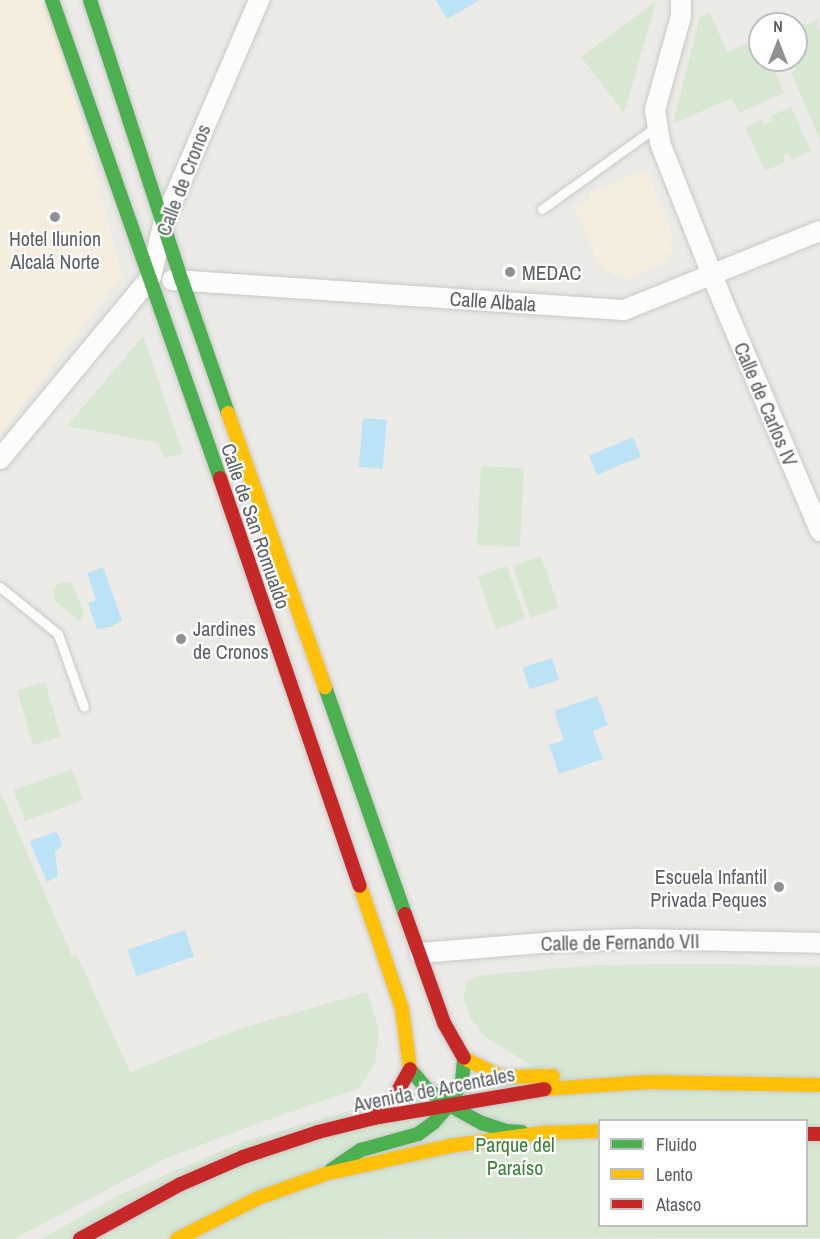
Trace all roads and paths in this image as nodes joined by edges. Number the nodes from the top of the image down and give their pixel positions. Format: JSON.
{"nodes":[{"id":1,"x":52,"y":0,"type":"edge"},
{"id":2,"x":90,"y":0,"type":"edge"},
{"id":3,"x":259,"y":0,"type":"edge"},
{"id":4,"x":681,"y":0,"type":"edge"},
{"id":5,"x":658,"y":126,"type":"junction"},
{"id":6,"x":542,"y":209,"type":"dead end"},
{"id":7,"x":164,"y":221,"type":"junction"},
{"id":8,"x":820,"y":231,"type":"edge"},
{"id":9,"x":714,"y":276,"type":"junction"},
{"id":10,"x":151,"y":277,"type":"junction"},
{"id":11,"x":182,"y":281,"type":"junction"},
{"id":12,"x":0,"y":459,"type":"edge"},
{"id":13,"x":820,"y":531,"type":"edge"},
{"id":14,"x":0,"y":587,"type":"edge"},
{"id":15,"x":84,"y":707,"type":"dead end"},
{"id":16,"x":820,"y":943,"type":"edge"},
{"id":17,"x":420,"y":953,"type":"junction"},
{"id":18,"x":465,"y":1058,"type":"junction"},
{"id":19,"x":410,"y":1069,"type":"junction"},
{"id":20,"x":678,"y":1082,"type":"junction"},
{"id":21,"x":820,"y":1085,"type":"edge"},
{"id":22,"x":449,"y":1105,"type":"junction"},
{"id":23,"x":374,"y":1119,"type":"junction"},
{"id":24,"x":598,"y":1131,"type":"edge"},
{"id":25,"x":541,"y":1134,"type":"junction"},
{"id":26,"x":325,"y":1174,"type":"junction"},
{"id":27,"x":80,"y":1239,"type":"edge"},
{"id":28,"x":177,"y":1239,"type":"edge"}],
"edges":[{"from":1,"to":10,"type":"main road","name":"Calle de San Romualdo"},
{"from":2,"to":7,"type":"main road","name":"Calle de San Romualdo"},
{"from":3,"to":7,"type":"street","name":"Calle de Cronos"},
{"from":4,"to":5,"type":"street","name":"Calle de Carlos IV"},
{"from":5,"to":6,"type":"lane"},
{"from":5,"to":9,"type":"street","name":"Calle de Carlos IV"},
{"from":7,"to":10,"type":"street","name":"Calle de Cronos"},
{"from":7,"to":11,"type":"main road","name":"Calle de San Romualdo"},
{"from":8,"to":9,"type":"street","name":"Calle Albala"},
{"from":9,"to":11,"type":"street","name":"Calle Albala"},
{"from":9,"to":13,"type":"street","name":"Calle de Carlos IV"},
{"from":10,"to":11,"type":"street","name":"Calle Albala"},
{"from":10,"to":12,"type":"street","name":"Calle de Cronos"},
{"from":10,"to":19,"type":"main road","name":"Calle de San Romualdo"},
{"from":11,"to":17,"type":"main road","name":"Calle de San Romualdo"},
{"from":14,"to":15,"type":"lane"},
{"from":16,"to":17,"type":"street","name":"Calle de Fernando VII"},
{"from":17,"to":18,"type":"main road","name":"Calle de San Romualdo"},
{"from":18,"to":20,"type":"main road"},
{"from":18,"to":22,"type":"main road"},
{"from":19,"to":22,"type":"main road"},
{"from":19,"to":23,"type":"main road"},
{"from":20,"to":21,"type":"main road","name":"Avenida de Arcentales"},
{"from":20,"to":22,"type":"main road","name":"Avenida de Arcentales"},
{"from":22,"to":23,"type":"main road","name":"Avenida de Arcentales"},
{"from":22,"to":25,"type":"main road"},
{"from":22,"to":26,"type":"main road"},
{"from":23,"to":27,"type":"main road","name":"Avenida de Arcentales"},
{"from":24,"to":25,"type":"main road"},
{"from":25,"to":26,"type":"main road"},
{"from":26,"to":28,"type":"main road"}]}
